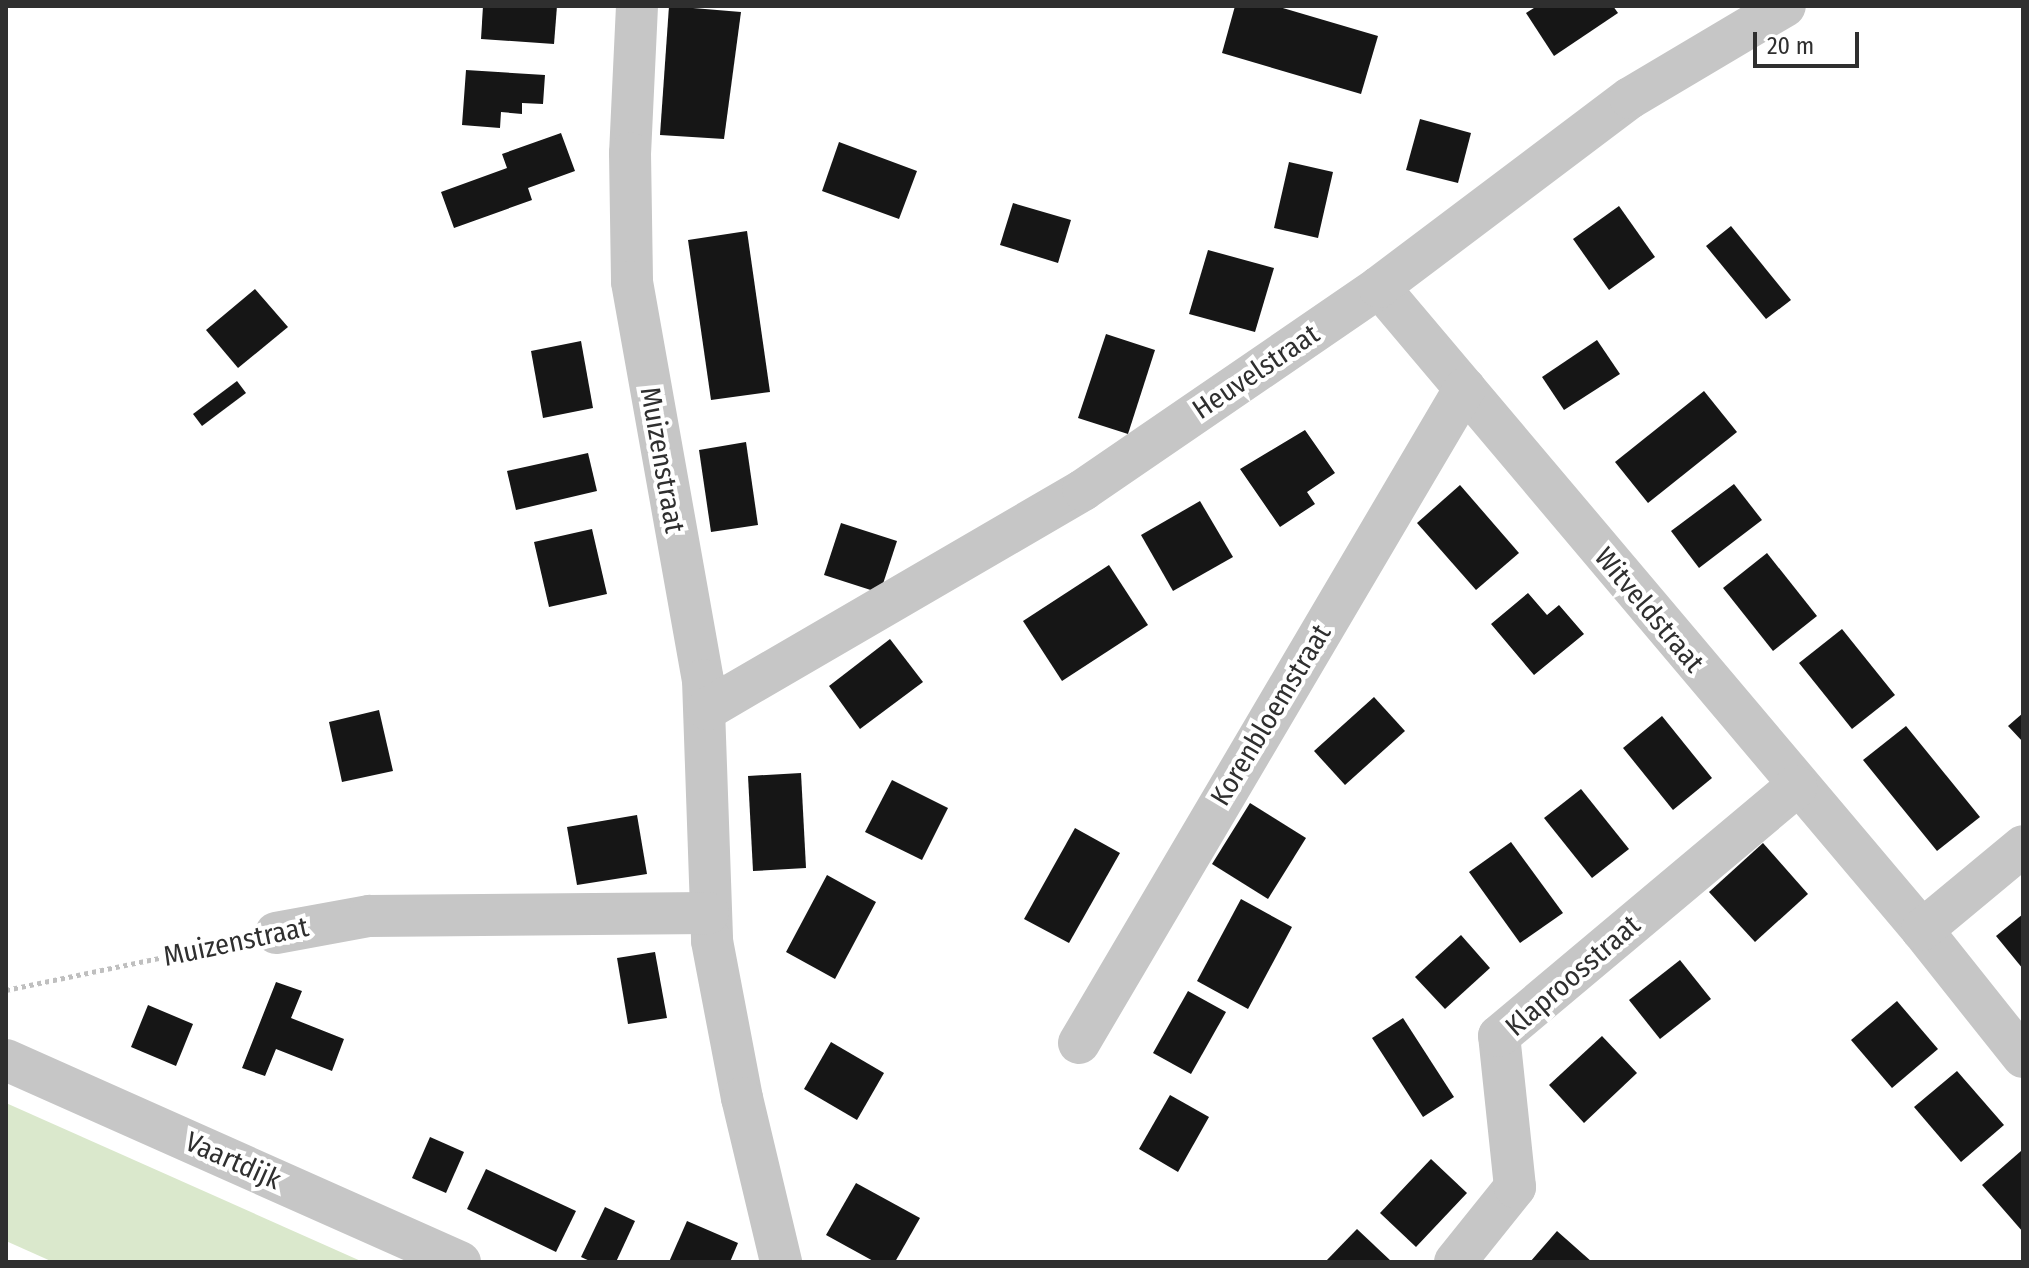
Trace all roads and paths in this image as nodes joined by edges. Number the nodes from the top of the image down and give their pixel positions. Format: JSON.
{"nodes":[{"id":1,"x":637,"y":6,"type":"edge"},
{"id":2,"x":1785,"y":6,"type":"edge"},
{"id":3,"x":1379,"y":287,"type":"junction"},
{"id":4,"x":1465,"y":388,"type":"junction"},
{"id":5,"x":707,"y":709,"type":"junction"},
{"id":6,"x":1796,"y":787,"type":"junction"},
{"id":7,"x":2023,"y":846,"type":"edge"},
{"id":8,"x":708,"y":913,"type":"junction"},
{"id":9,"x":1922,"y":930,"type":"junction"},
{"id":10,"x":276,"y":933,"type":"joint"},
{"id":11,"x":6,"y":990,"type":"edge"},
{"id":12,"x":1079,"y":1043,"type":"dead end"},
{"id":13,"x":2023,"y":1057,"type":"edge"},
{"id":14,"x":6,"y":1060,"type":"edge"},
{"id":15,"x":460,"y":1262,"type":"edge"},
{"id":16,"x":781,"y":1262,"type":"edge"},
{"id":17,"x":1455,"y":1262,"type":"edge"}],
"edges":[{"from":1,"to":5,"type":"street","name":"Muizenstraat"},
{"from":2,"to":3,"type":"street","name":"Heuvelstraat"},
{"from":3,"to":4,"type":"street","name":"Witveldstraat"},
{"from":3,"to":5,"type":"street","name":"Heuvelstraat"},
{"from":4,"to":6,"type":"street","name":"Witveldstraat"},
{"from":4,"to":12,"type":"street","name":"Korenbloemstraat"},
{"from":5,"to":8,"type":"street","name":"Muizenstraat"},
{"from":6,"to":9,"type":"street","name":"Witveldstraat"},
{"from":6,"to":17,"type":"street","name":"Klaproosstraat"},
{"from":7,"to":9,"type":"street"},
{"from":8,"to":10,"type":"street","name":"Muizenstraat"},
{"from":8,"to":16,"type":"street","name":"Muizenstraat"},
{"from":9,"to":13,"type":"street","name":"Witveldstraat"},
{"from":10,"to":11,"type":"path","name":"Muizenstraat"},
{"from":14,"to":15,"type":"street","name":"Vaartdijk"}]}
